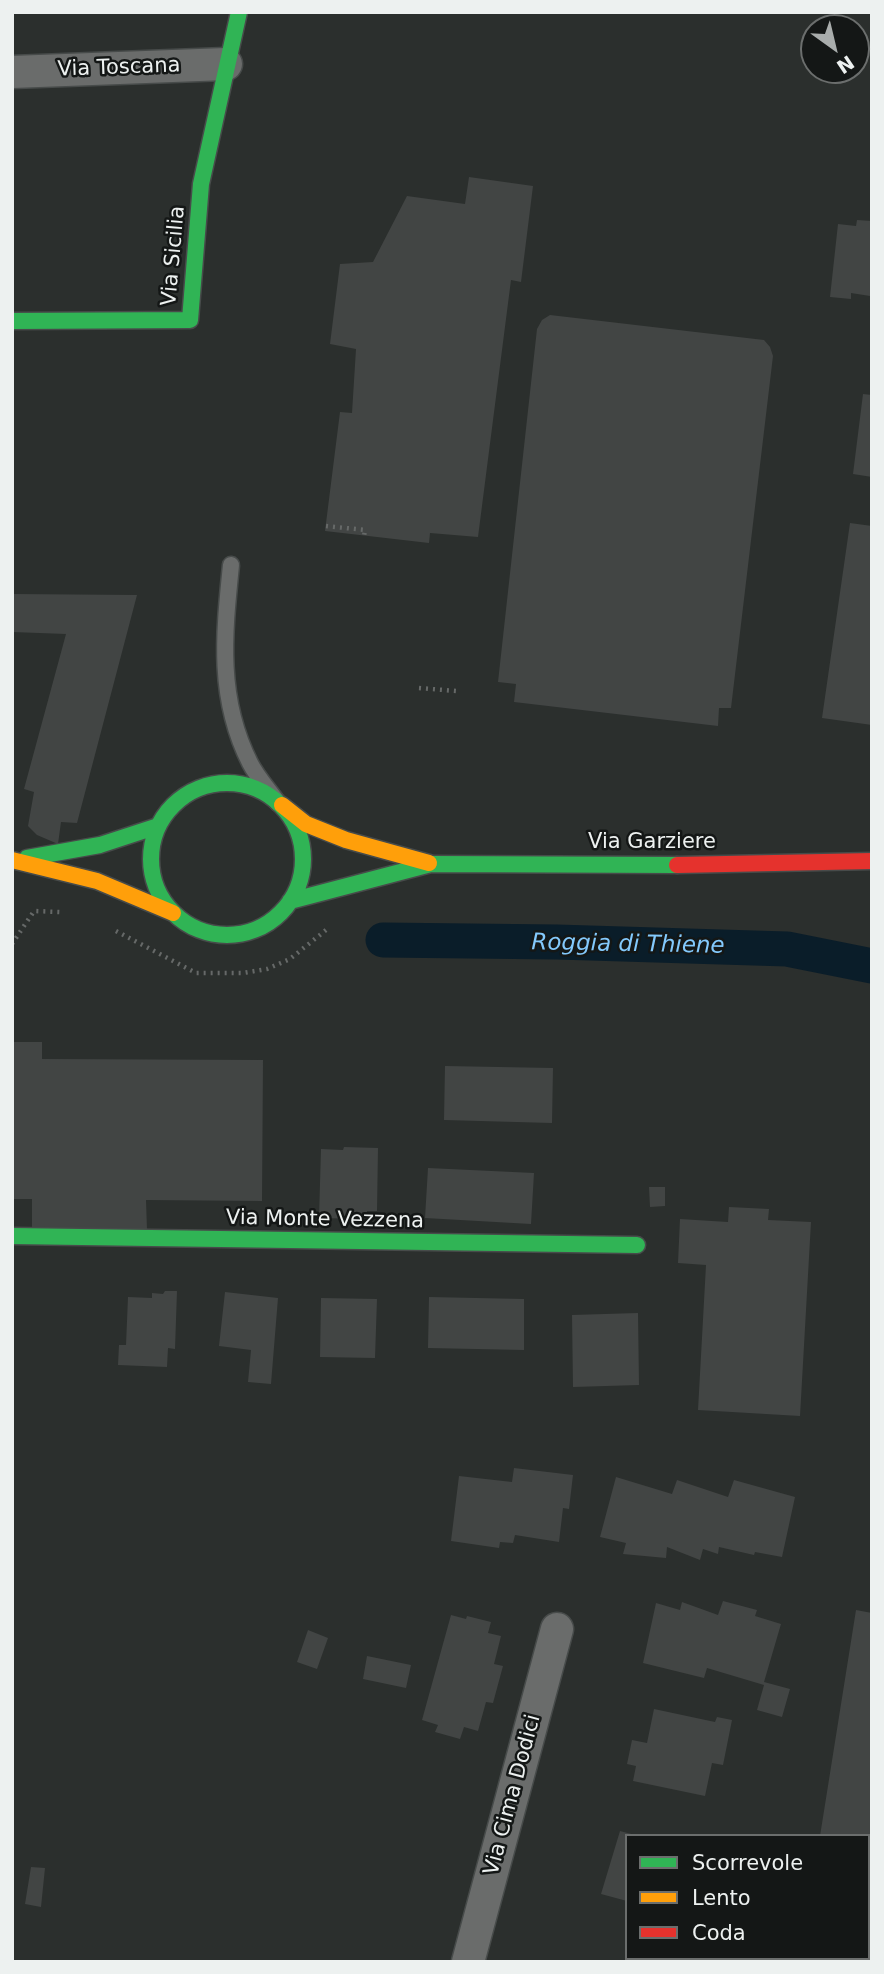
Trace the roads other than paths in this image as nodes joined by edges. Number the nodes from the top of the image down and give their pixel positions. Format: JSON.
{"nodes":[{"id":1,"x":239,"y":12,"type":"edge"},
{"id":2,"x":226,"y":64,"type":"junction"},
{"id":3,"x":12,"y":72,"type":"edge"},
{"id":4,"x":12,"y":321,"type":"edge"},
{"id":5,"x":231,"y":565,"type":"dead end"},
{"id":6,"x":278,"y":803,"type":"junction"},
{"id":7,"x":158,"y":826,"type":"junction"},
{"id":8,"x":13,"y":860,"type":"edge"},
{"id":9,"x":872,"y":862,"type":"edge"},
{"id":10,"x":431,"y":863,"type":"junction"},
{"id":11,"x":290,"y":901,"type":"junction"},
{"id":12,"x":173,"y":913,"type":"junction"},
{"id":13,"x":12,"y":1236,"type":"edge"},
{"id":14,"x":637,"y":1245,"type":"dead end"},
{"id":15,"x":557,"y":1629,"type":"dead end"},
{"id":16,"x":468,"y":1962,"type":"edge"}],
"edges":[{"from":1,"to":2,"type":"main road"},
{"from":2,"to":3,"type":"street","name":"Via Toscana"},
{"from":2,"to":4,"type":"main road","name":"Via Sicilia"},
{"from":5,"to":6,"type":"lane"},
{"from":6,"to":7,"type":"main road","name":"Via Garziere"},
{"from":6,"to":10,"type":"main road","name":"Via Garziere"},
{"from":6,"to":11,"type":"main road","name":"Via Garziere"},
{"from":7,"to":8,"type":"main road","name":"Via Garziere"},
{"from":7,"to":12,"type":"main road","name":"Via Garziere"},
{"from":8,"to":12,"type":"main road","name":"Via Garziere"},
{"from":9,"to":10,"type":"main road","name":"Via Garziere"},
{"from":10,"to":11,"type":"main road","name":"Via Garziere"},
{"from":11,"to":12,"type":"main road","name":"Via Garziere"},
{"from":13,"to":14,"type":"main road","name":"Via Monte Vezzena"},
{"from":15,"to":16,"type":"street","name":"Via Cima Dodici"}]}
